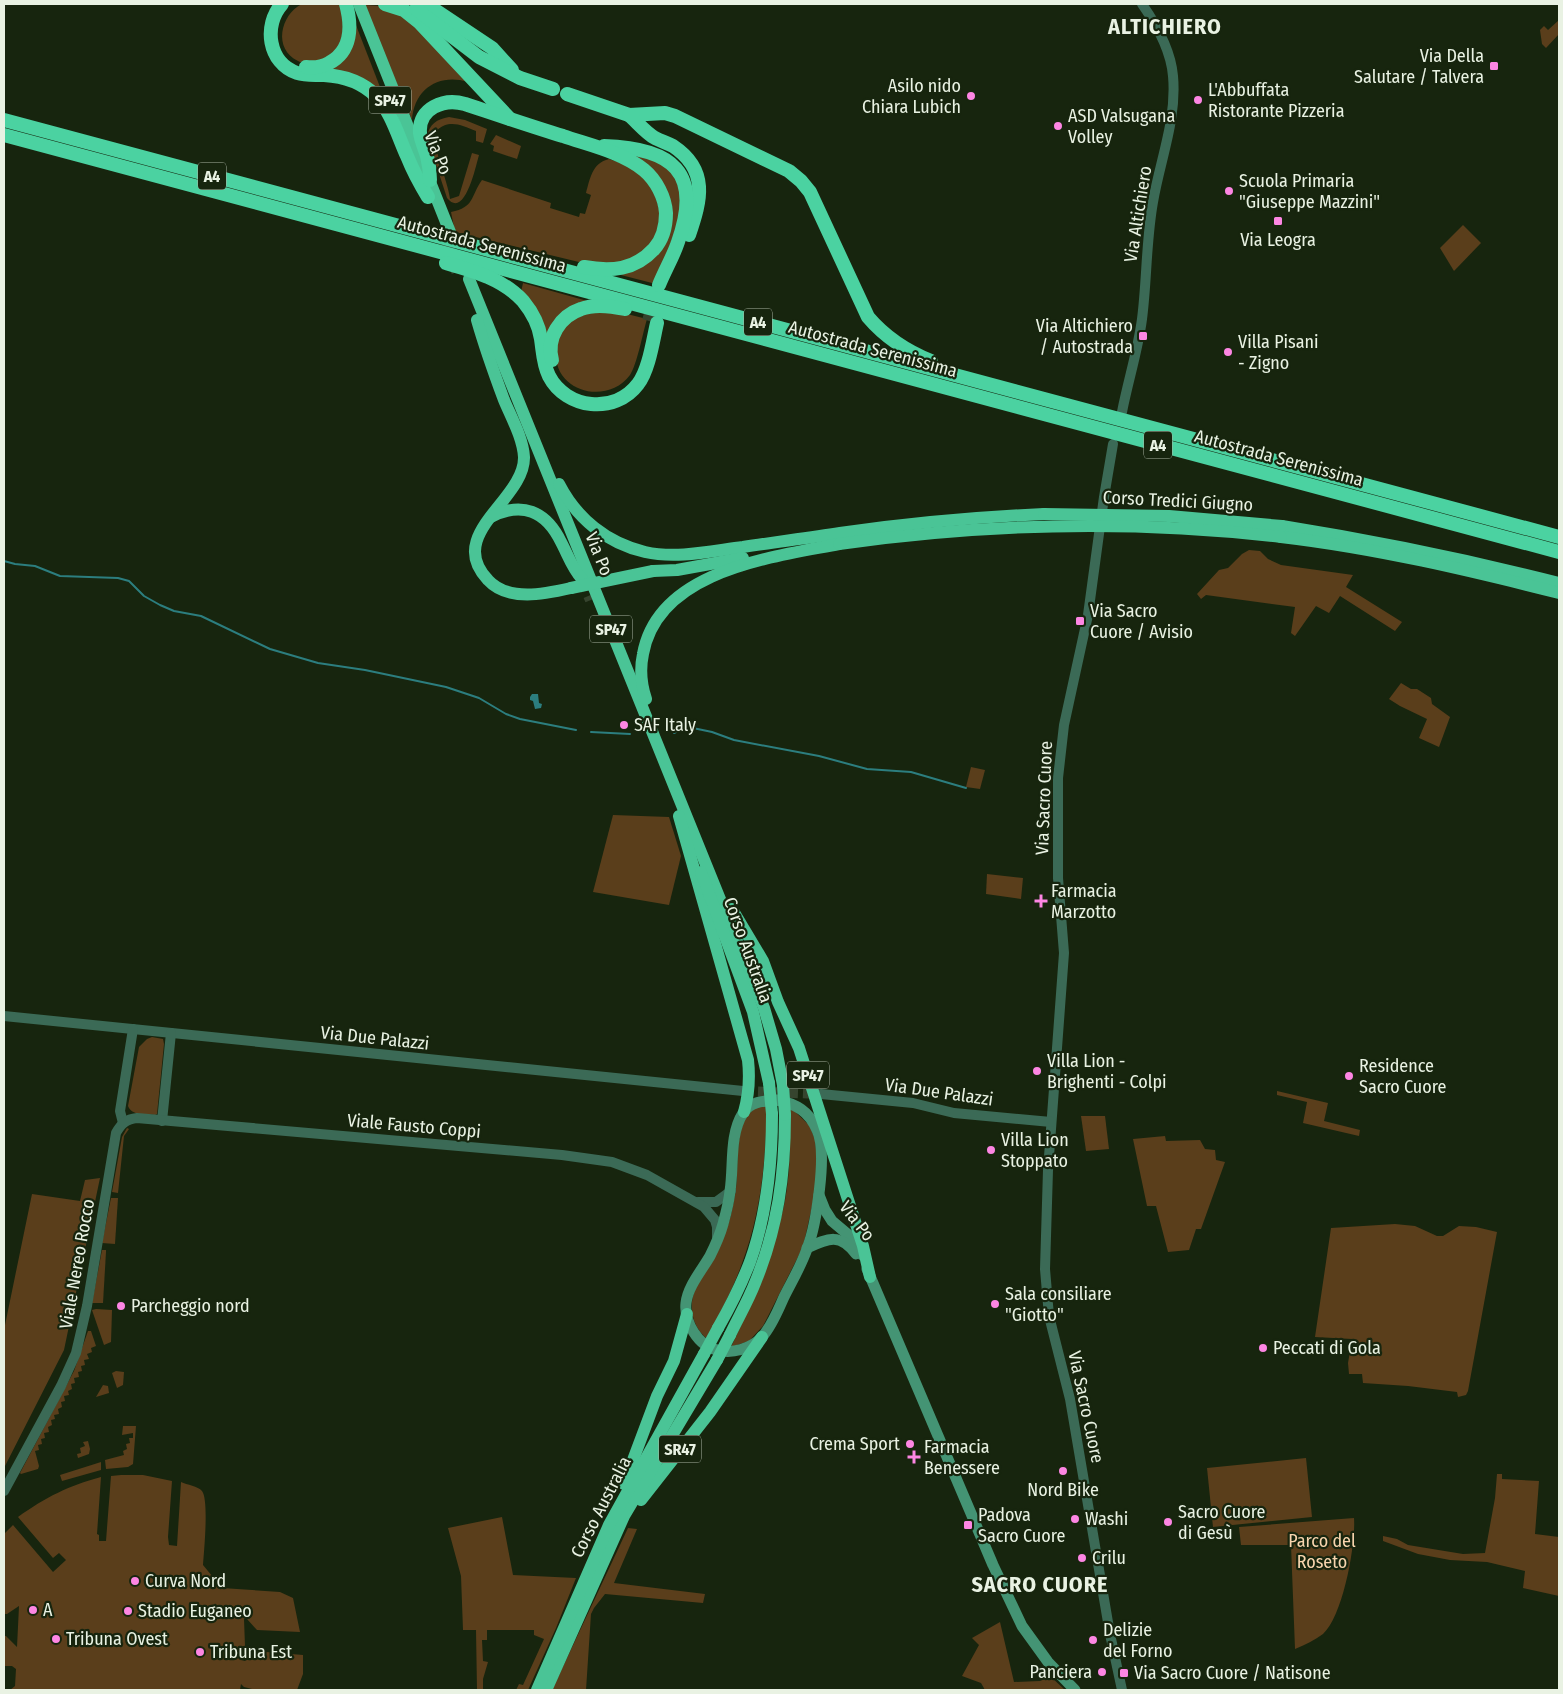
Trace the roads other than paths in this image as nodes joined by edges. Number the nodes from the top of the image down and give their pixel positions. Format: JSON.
{"nodes":[{"id":1,"x":282,"y":4,"type":"edge"},
{"id":2,"x":295,"y":4,"type":"edge"},
{"id":3,"x":346,"y":4,"type":"edge"},
{"id":4,"x":351,"y":4,"type":"edge"},
{"id":5,"x":359,"y":4,"type":"edge"},
{"id":6,"x":385,"y":4,"type":"edge"},
{"id":7,"x":407,"y":4,"type":"edge"},
{"id":8,"x":426,"y":4,"type":"edge"},
{"id":9,"x":1142,"y":4,"type":"edge"},
{"id":10,"x":520,"y":78,"type":"junction"},
{"id":11,"x":553,"y":90,"type":"dead end"},
{"id":12,"x":567,"y":94,"type":"dead end"},
{"id":13,"x":629,"y":115,"type":"junction"},
{"id":14,"x":4,"y":120,"type":"edge"},
{"id":15,"x":511,"y":120,"type":"junction"},
{"id":16,"x":4,"y":135,"type":"edge"},
{"id":17,"x":593,"y":146,"type":"junction"},
{"id":18,"x":430,"y":180,"type":"junction"},
{"id":19,"x":428,"y":197,"type":"junction"},
{"id":20,"x":288,"y":211,"type":"junction"},
{"id":21,"x":520,"y":258,"type":"junction"},
{"id":22,"x":478,"y":320,"type":"junction"},
{"id":23,"x":757,"y":337,"type":"junction"},
{"id":24,"x":996,"y":386,"type":"junction"},
{"id":25,"x":1122,"y":409,"type":"dead end"},
{"id":26,"x":525,"y":416,"type":"junction"},
{"id":27,"x":1113,"y":444,"type":"dead end"},
{"id":28,"x":489,"y":518,"type":"junction"},
{"id":29,"x":1282,"y":531,"type":"junction"},
{"id":30,"x":1559,"y":537,"type":"edge"},
{"id":31,"x":790,"y":540,"type":"junction"},
{"id":32,"x":840,"y":544,"type":"junction"},
{"id":33,"x":1559,"y":552,"type":"edge"},
{"id":34,"x":653,"y":572,"type":"junction"},
{"id":35,"x":1559,"y":583,"type":"edge"},
{"id":36,"x":1559,"y":593,"type":"edge"},
{"id":37,"x":591,"y":600,"type":"tunnel mouth"},
{"id":38,"x":670,"y":776,"type":"junction"},
{"id":39,"x":679,"y":816,"type":"junction"},
{"id":40,"x":698,"y":842,"type":"junction"},
{"id":41,"x":778,"y":1002,"type":"junction"},
{"id":42,"x":4,"y":1016,"type":"edge"},
{"id":43,"x":133,"y":1029,"type":"junction"},
{"id":44,"x":171,"y":1033,"type":"junction"},
{"id":45,"x":743,"y":1091,"type":"tunnel mouth"},
{"id":46,"x":821,"y":1094,"type":"tunnel mouth"},
{"id":47,"x":744,"y":1112,"type":"junction"},
{"id":48,"x":778,"y":1115,"type":"junction"},
{"id":49,"x":162,"y":1122,"type":"junction"},
{"id":50,"x":1051,"y":1122,"type":"junction"},
{"id":51,"x":123,"y":1123,"type":"junction"},
{"id":52,"x":818,"y":1131,"type":"junction"},
{"id":53,"x":730,"y":1191,"type":"junction"},
{"id":54,"x":819,"y":1194,"type":"junction"},
{"id":55,"x":694,"y":1201,"type":"junction"},
{"id":56,"x":717,"y":1241,"type":"junction"},
{"id":57,"x":807,"y":1248,"type":"junction"},
{"id":58,"x":870,"y":1277,"type":"junction"},
{"id":59,"x":686,"y":1314,"type":"junction"},
{"id":60,"x":762,"y":1337,"type":"junction"},
{"id":61,"x":4,"y":1490,"type":"edge"},
{"id":62,"x":609,"y":1526,"type":"junction"},
{"id":63,"x":602,"y":1563,"type":"junction"},
{"id":64,"x":537,"y":1690,"type":"edge"},
{"id":65,"x":546,"y":1690,"type":"edge"},
{"id":66,"x":1075,"y":1690,"type":"edge"},
{"id":67,"x":1122,"y":1690,"type":"edge"}],
"edges":[{"from":1,"to":19,"type":"highway"},
{"from":2,"to":3,"type":"highway"},
{"from":4,"to":19,"type":"highway","name":"Via Po","number":"SP47"},
{"from":5,"to":18,"type":"highway","name":"Via Po","number":"SP47"},
{"from":6,"to":15,"type":"highway"},
{"from":7,"to":10,"type":"highway"},
{"from":8,"to":10,"type":"highway"},
{"from":9,"to":25,"type":"street","name":"Via Altichiero"},
{"from":10,"to":11,"type":"highway"},
{"from":12,"to":13,"type":"highway"},
{"from":13,"to":17,"type":"highway"},
{"from":13,"to":24,"type":"highway"},
{"from":14,"to":21,"type":"highway","name":"Autostrada Serenissima","number":"A4"},
{"from":15,"to":17,"type":"highway"},
{"from":15,"to":18,"type":"highway"},
{"from":16,"to":20,"type":"highway","name":"Autostrada Serenissima","number":"A4"},
{"from":17,"to":21,"type":"highway"},
{"from":18,"to":19,"type":"highway","name":"Via Po","number":"SP47"},
{"from":20,"to":23,"type":"highway","name":"Autostrada Serenissima","number":"A4"},
{"from":20,"to":23,"type":"highway","number":"A4"},
{"from":21,"to":24,"type":"highway","name":"Autostrada Serenissima","number":"A4"},
{"from":22,"to":26,"type":"highway","name":"Via Po","number":"SP47"},
{"from":22,"to":28,"type":"highway"},
{"from":22,"to":28,"type":"highway","name":"Via Po","number":"SP47"},
{"from":23,"to":33,"type":"highway","name":"Autostrada Serenissima","number":"A4"},
{"from":24,"to":30,"type":"highway","name":"Autostrada Serenissima","number":"A4"},
{"from":26,"to":31,"type":"highway"},
{"from":26,"to":38,"type":"highway","name":"Via Po","number":"SP47"},
{"from":27,"to":50,"type":"street","name":"Via Sacro Cuore"},
{"from":28,"to":34,"type":"highway","bridge":true},
{"from":29,"to":31,"type":"highway","name":"Corso Tredici Giugno","bridge":true},
{"from":29,"to":32,"type":"highway","name":"Corso Tredici Giugno","bridge":true},
{"from":29,"to":35,"type":"highway","name":"Corso Tredici Giugno"},
{"from":29,"to":36,"type":"highway","name":"Corso Tredici Giugno"},
{"from":31,"to":34,"type":"highway"},
{"from":32,"to":34,"type":"highway"},
{"from":32,"to":38,"type":"highway"},
{"from":37,"to":39,"type":"highway","name":"Via Po","number":"SP47"},
{"from":38,"to":40,"type":"highway","name":"Via Po","number":"SP47"},
{"from":39,"to":47,"type":"highway","number":"SP47"},
{"from":39,"to":48,"type":"highway","name":"Corso Australia","number":"SP47","bridge":true},
{"from":40,"to":41,"type":"highway","number":"SP47"},
{"from":40,"to":48,"type":"highway","name":"Corso Australia","number":"SP47","bridge":true},
{"from":41,"to":52,"type":"highway","number":"SP47"},
{"from":41,"to":58,"type":"highway","number":"SP47"},
{"from":42,"to":43,"type":"street","name":"Via Due Palazzi"},
{"from":43,"to":44,"type":"street","name":"Via Due Palazzi"},
{"from":43,"to":51,"type":"street","name":"Viale Nereo Rocco"},
{"from":44,"to":45,"type":"street","name":"Via Due Palazzi"},
{"from":44,"to":49,"type":"street"},
{"from":46,"to":50,"type":"street","name":"Via Due Palazzi"},
{"from":47,"to":52,"type":"main road","number":"SR47"},
{"from":47,"to":53,"type":"main road","number":"SR47"},
{"from":48,"to":62,"type":"highway","name":"Corso Australia","number":"SR47","bridge":true},
{"from":48,"to":63,"type":"highway","name":"Corso Australia","number":"SR47","bridge":true},
{"from":49,"to":51,"type":"street","name":"Viale Fausto Coppi"},
{"from":49,"to":55,"type":"street","name":"Viale Fausto Coppi"},
{"from":50,"to":67,"type":"street","name":"Via Sacro Cuore"},
{"from":51,"to":61,"type":"street","name":"Viale Nereo Rocco"},
{"from":52,"to":54,"type":"main road","number":"SR47"},
{"from":53,"to":55,"type":"street"},
{"from":53,"to":56,"type":"main road","number":"SR47"},
{"from":54,"to":57,"type":"main road","number":"SR47"},
{"from":54,"to":58,"type":"main road","name":"Via Po"},
{"from":55,"to":56,"type":"street","name":"Viale Fausto Coppi"},
{"from":56,"to":59,"type":"main road","number":"SR47"},
{"from":57,"to":58,"type":"main road","name":"Via Po"},
{"from":57,"to":60,"type":"main road","number":"SR47"},
{"from":58,"to":66,"type":"main road"},
{"from":59,"to":60,"type":"main road","number":"SR47"},
{"from":59,"to":62,"type":"highway","number":"SR47"},
{"from":60,"to":63,"type":"highway","number":"SR47"},
{"from":62,"to":64,"type":"highway","name":"Corso Australia","number":"SR47"},
{"from":63,"to":65,"type":"highway","name":"Corso Australia","number":"SR47"}]}
